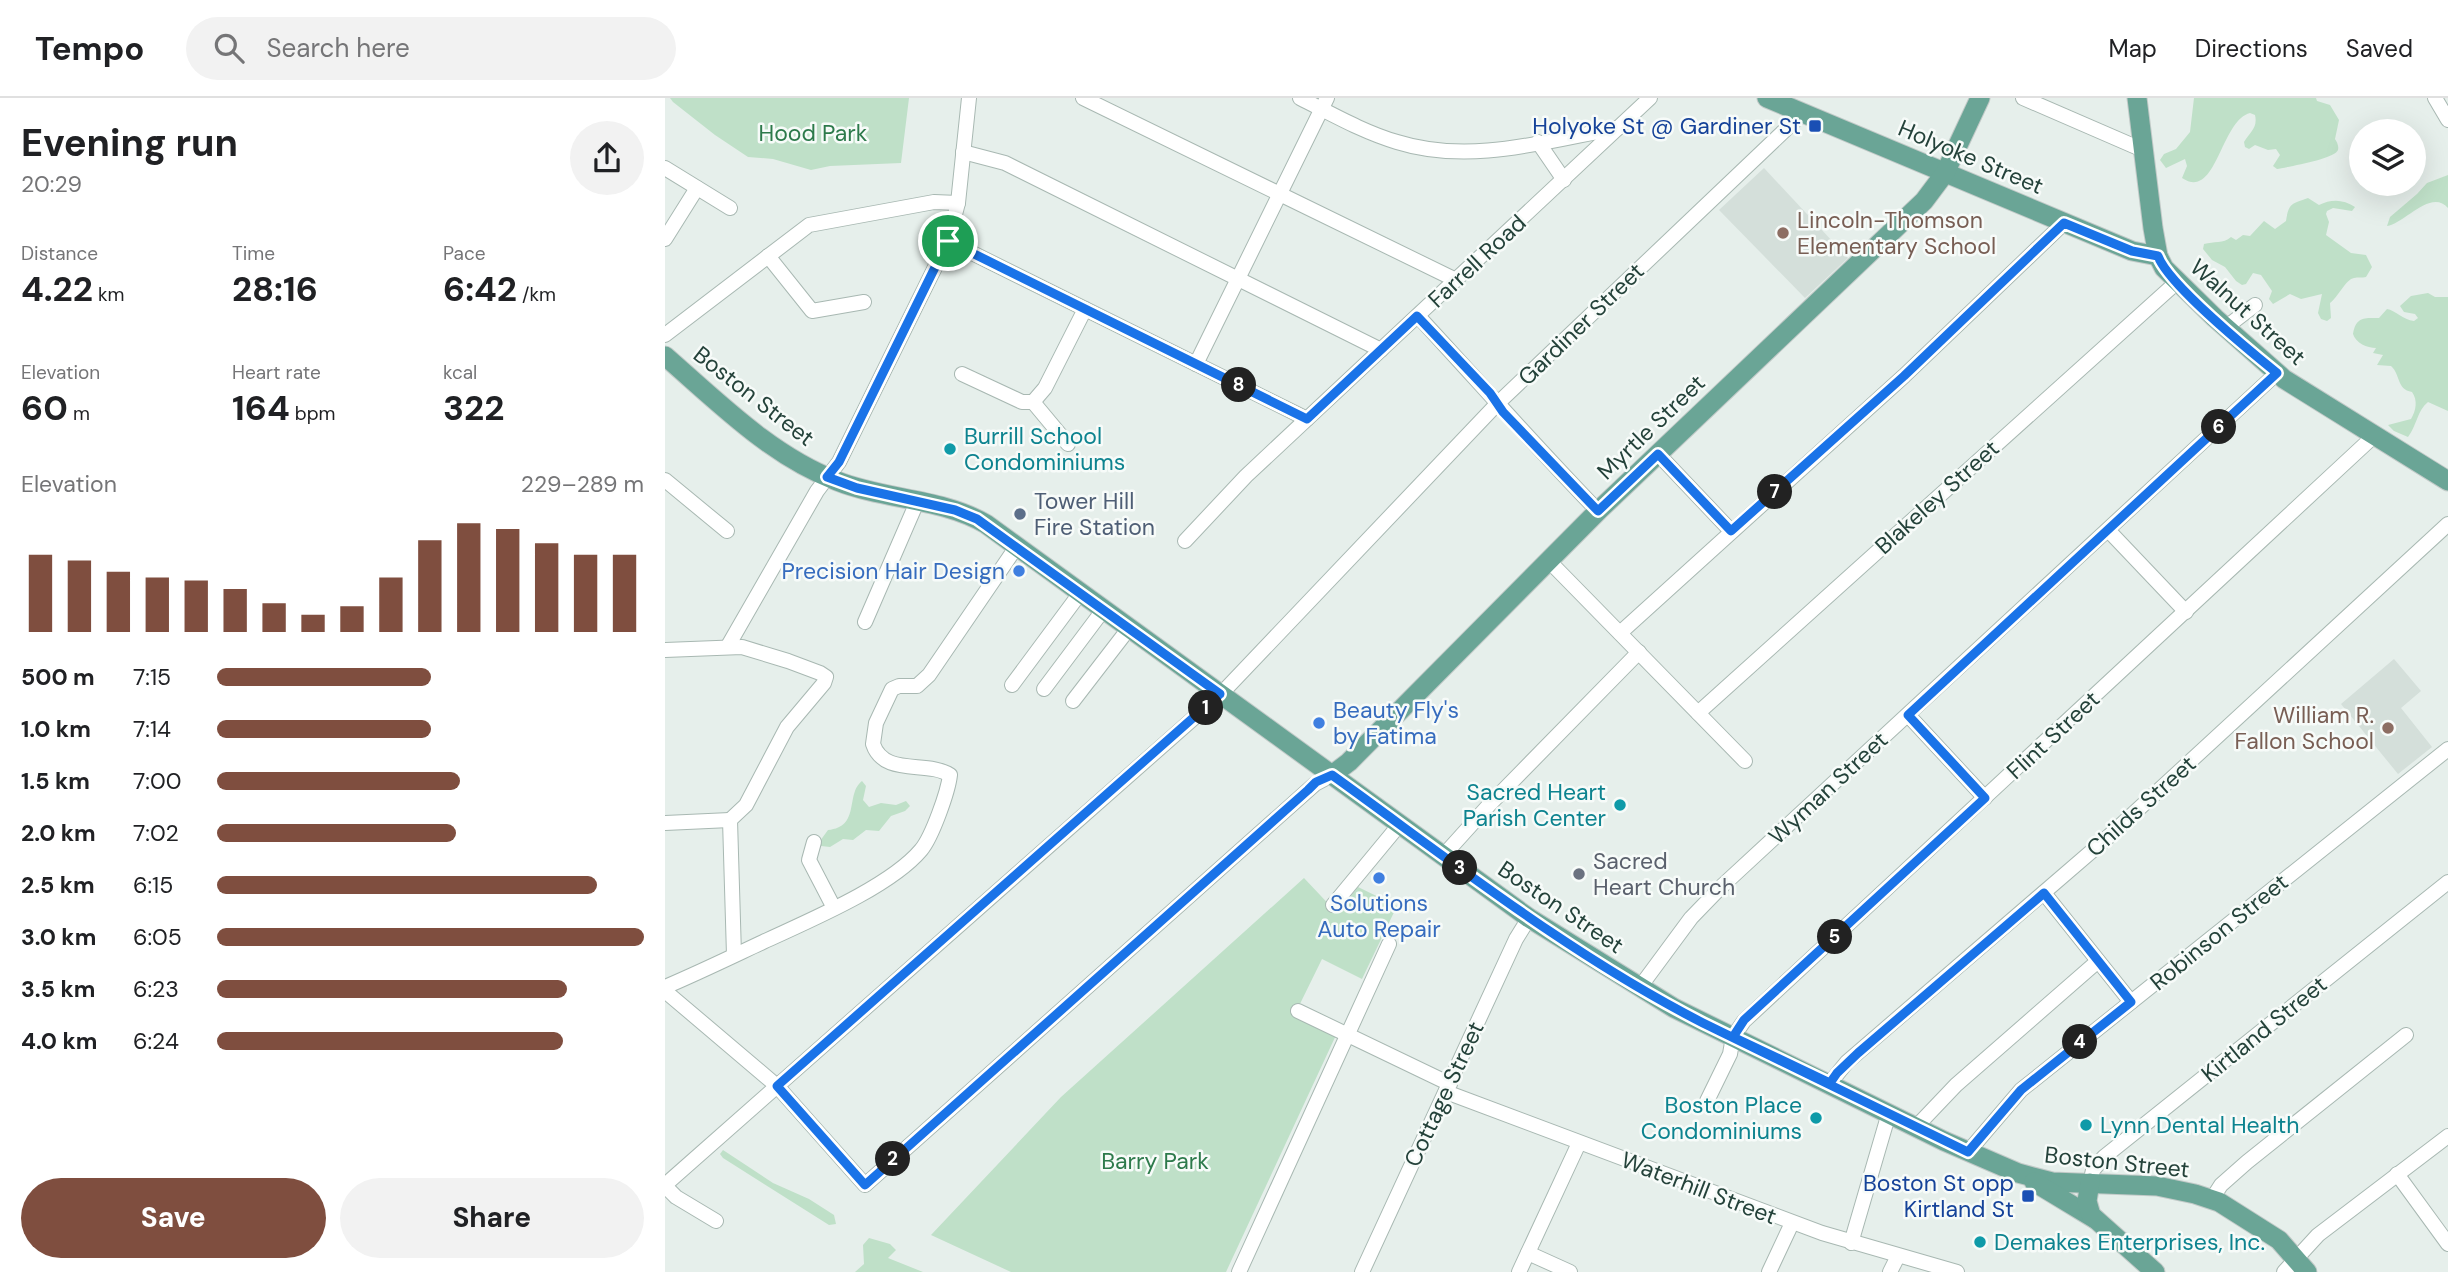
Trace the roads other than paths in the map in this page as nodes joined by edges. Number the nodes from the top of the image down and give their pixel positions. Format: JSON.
{"nodes":[{"id":1,"x":969,"y":98,"type":"edge"},
{"id":2,"x":1083,"y":98,"type":"edge"},
{"id":3,"x":1300,"y":98,"type":"edge"},
{"id":4,"x":1650,"y":98,"type":"edge"},
{"id":5,"x":1767,"y":98,"type":"edge"},
{"id":6,"x":1980,"y":98,"type":"edge"},
{"id":7,"x":2023,"y":98,"type":"edge"},
{"id":8,"x":2137,"y":98,"type":"edge"},
{"id":9,"x":2435,"y":98,"type":"edge"},
{"id":10,"x":1324,"y":103,"type":"edge"},
{"id":11,"x":1803,"y":113,"type":"junction"},
{"id":12,"x":2448,"y":120,"type":"edge"},
{"id":13,"x":1620,"y":128,"type":"junction"},
{"id":14,"x":1538,"y":142,"type":"junction"},
{"id":15,"x":2143,"y":150,"type":"junction"},
{"id":16,"x":963,"y":152,"type":"junction"},
{"id":17,"x":665,"y":168,"type":"edge"},
{"id":18,"x":1945,"y":173,"type":"junction"},
{"id":19,"x":1564,"y":180,"type":"junction"},
{"id":20,"x":697,"y":188,"type":"junction"},
{"id":21,"x":1280,"y":193,"type":"junction"},
{"id":22,"x":958,"y":202,"type":"junction"},
{"id":23,"x":730,"y":208,"type":"dead end"},
{"id":24,"x":2064,"y":223,"type":"junction"},
{"id":25,"x":665,"y":239,"type":"edge"},
{"id":26,"x":948,"y":241,"type":"junction"},
{"id":27,"x":768,"y":256,"type":"junction"},
{"id":28,"x":2158,"y":256,"type":"junction"},
{"id":29,"x":1237,"y":279,"type":"junction"},
{"id":30,"x":1456,"y":280,"type":"junction"},
{"id":31,"x":2177,"y":282,"type":"junction"},
{"id":32,"x":864,"y":302,"type":"dead end"},
{"id":33,"x":2255,"y":305,"type":"dead end"},
{"id":34,"x":1085,"y":309,"type":"junction"},
{"id":35,"x":1417,"y":316,"type":"junction"},
{"id":36,"x":2225,"y":328,"type":"junction"},
{"id":37,"x":665,"y":335,"type":"edge"},
{"id":38,"x":1381,"y":350,"type":"junction"},
{"id":39,"x":665,"y":356,"type":"edge"},
{"id":40,"x":1196,"y":364,"type":"junction"},
{"id":41,"x":2277,"y":373,"type":"junction"},
{"id":42,"x":962,"y":374,"type":"dead end"},
{"id":43,"x":1033,"y":402,"type":"junction"},
{"id":44,"x":1497,"y":404,"type":"junction"},
{"id":45,"x":1307,"y":419,"type":"junction"},
{"id":46,"x":2375,"y":435,"type":"junction"},
{"id":47,"x":1068,"y":443,"type":"dead end"},
{"id":48,"x":1658,"y":454,"type":"junction"},
{"id":49,"x":827,"y":477,"type":"junction"},
{"id":50,"x":665,"y":480,"type":"edge"},
{"id":51,"x":2448,"y":481,"type":"edge"},
{"id":52,"x":917,"y":502,"type":"junction"},
{"id":53,"x":1598,"y":511,"type":"junction"},
{"id":54,"x":2448,"y":524,"type":"edge"},
{"id":55,"x":2108,"y":530,"type":"junction"},
{"id":56,"x":727,"y":531,"type":"dead end"},
{"id":57,"x":1731,"y":531,"type":"junction"},
{"id":58,"x":1185,"y":541,"type":"dead end"},
{"id":59,"x":1017,"y":546,"type":"junction"},
{"id":60,"x":1548,"y":560,"type":"junction"},
{"id":61,"x":1081,"y":592,"type":"junction"},
{"id":62,"x":1104,"y":608,"type":"junction"},
{"id":63,"x":2186,"y":612,"type":"junction"},
{"id":64,"x":865,"y":622,"type":"dead end"},
{"id":65,"x":1129,"y":627,"type":"junction"},
{"id":66,"x":1620,"y":633,"type":"junction"},
{"id":67,"x":728,"y":646,"type":"junction"},
{"id":68,"x":665,"y":650,"type":"edge"},
{"id":69,"x":1639,"y":652,"type":"junction"},
{"id":70,"x":1012,"y":685,"type":"dead end"},
{"id":71,"x":1044,"y":689,"type":"dead end"},
{"id":72,"x":1220,"y":694,"type":"junction"},
{"id":73,"x":1073,"y":701,"type":"dead end"},
{"id":74,"x":1698,"y":713,"type":"junction"},
{"id":75,"x":1908,"y":715,"type":"junction"},
{"id":76,"x":2448,"y":749,"type":"edge"},
{"id":77,"x":1745,"y":761,"type":"dead end"},
{"id":78,"x":1332,"y":775,"type":"junction"},
{"id":79,"x":1985,"y":798,"type":"junction"},
{"id":80,"x":730,"y":820,"type":"junction"},
{"id":81,"x":665,"y":822,"type":"edge"},
{"id":82,"x":1400,"y":824,"type":"junction"},
{"id":83,"x":814,"y":842,"type":"dead end"},
{"id":84,"x":1444,"y":856,"type":"junction"},
{"id":85,"x":2448,"y":882,"type":"edge"},
{"id":86,"x":2044,"y":893,"type":"junction"},
{"id":87,"x":1333,"y":905,"type":"dead end"},
{"id":88,"x":834,"y":908,"type":"junction"},
{"id":89,"x":1528,"y":918,"type":"junction"},
{"id":90,"x":1389,"y":944,"type":"dead end"},
{"id":91,"x":734,"y":955,"type":"junction"},
{"id":92,"x":2098,"y":961,"type":"junction"},
{"id":93,"x":1640,"y":987,"type":"junction"},
{"id":94,"x":665,"y":989,"type":"edge"},
{"id":95,"x":2131,"y":1002,"type":"junction"},
{"id":96,"x":1298,"y":1011,"type":"dead end"},
{"id":97,"x":1347,"y":1034,"type":"junction"},
{"id":98,"x":2406,"y":1035,"type":"dead end"},
{"id":99,"x":1733,"y":1037,"type":"junction"},
{"id":100,"x":1830,"y":1083,"type":"junction"},
{"id":101,"x":777,"y":1086,"type":"junction"},
{"id":102,"x":1448,"y":1088,"type":"junction"},
{"id":103,"x":1707,"y":1101,"type":"dead end"},
{"id":104,"x":1889,"y":1113,"type":"junction"},
{"id":105,"x":1916,"y":1127,"type":"junction"},
{"id":106,"x":2448,"y":1136,"type":"edge"},
{"id":107,"x":1579,"y":1143,"type":"junction"},
{"id":108,"x":1968,"y":1152,"type":"junction"},
{"id":109,"x":2018,"y":1173,"type":"junction"},
{"id":110,"x":2397,"y":1174,"type":"junction"},
{"id":111,"x":2089,"y":1184,"type":"junction"},
{"id":112,"x":665,"y":1186,"type":"edge"},
{"id":113,"x":2212,"y":1199,"type":"junction"},
{"id":114,"x":2095,"y":1219,"type":"junction"},
{"id":115,"x":716,"y":1221,"type":"dead end"},
{"id":116,"x":1791,"y":1223,"type":"junction"},
{"id":117,"x":1851,"y":1243,"type":"junction"},
{"id":118,"x":2448,"y":1244,"type":"edge"},
{"id":119,"x":1528,"y":1253,"type":"junction"},
{"id":120,"x":1898,"y":1256,"type":"junction"},
{"id":121,"x":2296,"y":1267,"type":"edge"},
{"id":122,"x":1239,"y":1272,"type":"edge"},
{"id":123,"x":1362,"y":1272,"type":"edge"},
{"id":124,"x":1520,"y":1272,"type":"edge"},
{"id":125,"x":1570,"y":1272,"type":"edge"},
{"id":126,"x":1769,"y":1272,"type":"edge"},
{"id":127,"x":1890,"y":1272,"type":"edge"},
{"id":128,"x":1957,"y":1272,"type":"edge"},
{"id":129,"x":2154,"y":1272,"type":"edge"}],
"edges":[{"from":1,"to":16,"type":"street"},
{"from":2,"to":21,"type":"street"},
{"from":3,"to":10,"type":"street"},
{"from":4,"to":13,"type":"street","name":"Farrell Road"},
{"from":5,"to":11,"type":"main road","name":"Holyoke Street"},
{"from":6,"to":18,"type":"main road","name":"Myrtle Street"},
{"from":7,"to":15,"type":"street"},
{"from":8,"to":15,"type":"main road","name":"Walnut Street"},
{"from":9,"to":12,"type":"street"},
{"from":10,"to":14,"type":"street"},
{"from":10,"to":21,"type":"street"},
{"from":11,"to":18,"type":"main road","name":"Holyoke Street"},
{"from":11,"to":44,"type":"street","name":"Gardiner Street"},
{"from":13,"to":14,"type":"street"},
{"from":13,"to":19,"type":"street","name":"Farrell Road"},
{"from":14,"to":19,"type":"street"},
{"from":15,"to":28,"type":"main road","name":"Walnut Street"},
{"from":16,"to":22,"type":"street"},
{"from":16,"to":29,"type":"street"},
{"from":17,"to":20,"type":"street"},
{"from":18,"to":24,"type":"main road","name":"Holyoke Street"},
{"from":18,"to":48,"type":"main road","name":"Myrtle Street"},
{"from":19,"to":30,"type":"street","name":"Farrell Road"},
{"from":20,"to":23,"type":"street"},
{"from":20,"to":25,"type":"street"},
{"from":21,"to":29,"type":"street"},
{"from":21,"to":30,"type":"street"},
{"from":22,"to":26,"type":"street"},
{"from":22,"to":27,"type":"street"},
{"from":24,"to":28,"type":"main road","name":"Holyoke Street"},
{"from":24,"to":57,"type":"street"},
{"from":26,"to":34,"type":"street"},
{"from":26,"to":49,"type":"street"},
{"from":27,"to":32,"type":"street"},
{"from":27,"to":37,"type":"street"},
{"from":28,"to":31,"type":"main road","name":"Walnut Street"},
{"from":29,"to":38,"type":"street"},
{"from":29,"to":40,"type":"street"},
{"from":30,"to":35,"type":"street","name":"Farrell Road"},
{"from":31,"to":36,"type":"main road","name":"Walnut Street"},
{"from":31,"to":74,"type":"street","name":"Blakeley Street"},
{"from":33,"to":36,"type":"street"},
{"from":34,"to":40,"type":"street"},
{"from":34,"to":43,"type":"street"},
{"from":35,"to":38,"type":"street","name":"Farrell Road"},
{"from":35,"to":44,"type":"street"},
{"from":36,"to":41,"type":"main road","name":"Walnut Street"},
{"from":38,"to":45,"type":"street","name":"Farrell Road"},
{"from":39,"to":49,"type":"main road","name":"Boston Street"},
{"from":40,"to":45,"type":"street"},
{"from":41,"to":46,"type":"main road","name":"Walnut Street"},
{"from":41,"to":55,"type":"street","name":"Wyman Street"},
{"from":42,"to":43,"type":"street"},
{"from":43,"to":47,"type":"street"},
{"from":44,"to":53,"type":"street"},
{"from":44,"to":72,"type":"street","name":"Gardiner Street"},
{"from":45,"to":58,"type":"street","name":"Farrell Road"},
{"from":46,"to":51,"type":"main road","name":"Walnut Street"},
{"from":46,"to":63,"type":"street","name":"Flint Street"},
{"from":48,"to":53,"type":"main road","name":"Myrtle Street"},
{"from":48,"to":57,"type":"street"},
{"from":49,"to":52,"type":"main road","name":"Boston Street"},
{"from":49,"to":67,"type":"street"},
{"from":50,"to":56,"type":"street"},
{"from":52,"to":59,"type":"main road","name":"Boston Street"},
{"from":52,"to":64,"type":"street"},
{"from":53,"to":60,"type":"main road","name":"Myrtle Street"},
{"from":54,"to":86,"type":"street","name":"Childs Street"},
{"from":55,"to":63,"type":"street"},
{"from":55,"to":75,"type":"street","name":"Wyman Street"},
{"from":57,"to":66,"type":"street"},
{"from":59,"to":61,"type":"main road","name":"Boston Street"},
{"from":59,"to":88,"type":"street"},
{"from":60,"to":66,"type":"street"},
{"from":60,"to":78,"type":"main road","name":"Myrtle Street"},
{"from":61,"to":62,"type":"main road","name":"Boston Street"},
{"from":61,"to":70,"type":"street"},
{"from":62,"to":65,"type":"main road","name":"Boston Street"},
{"from":62,"to":71,"type":"street"},
{"from":63,"to":79,"type":"street","name":"Flint Street"},
{"from":65,"to":72,"type":"main road","name":"Boston Street"},
{"from":65,"to":73,"type":"street"},
{"from":66,"to":69,"type":"street"},
{"from":67,"to":68,"type":"street"},
{"from":67,"to":80,"type":"street"},
{"from":69,"to":74,"type":"street"},
{"from":69,"to":84,"type":"street"},
{"from":72,"to":78,"type":"main road","name":"Boston Street"},
{"from":72,"to":101,"type":"street","name":"Gardiner Street"},
{"from":74,"to":77,"type":"street"},
{"from":75,"to":79,"type":"street"},
{"from":75,"to":93,"type":"street","name":"Wyman Street"},
{"from":76,"to":95,"type":"street","name":"Robinson Street"},
{"from":78,"to":82,"type":"main road","name":"Boston Street"},
{"from":78,"to":101,"type":"street"},
{"from":79,"to":99,"type":"street","name":"Flint Street"},
{"from":80,"to":81,"type":"street"},
{"from":80,"to":91,"type":"street"},
{"from":82,"to":84,"type":"main road","name":"Boston Street"},
{"from":82,"to":87,"type":"street"},
{"from":83,"to":88,"type":"street"},
{"from":84,"to":89,"type":"main road","name":"Boston Street"},
{"from":85,"to":111,"type":"street","name":"Kirtland Street"},
{"from":86,"to":92,"type":"street"},
{"from":86,"to":100,"type":"street","name":"Childs Street"},
{"from":88,"to":91,"type":"street"},
{"from":89,"to":93,"type":"main road","name":"Boston Street"},
{"from":89,"to":102,"type":"street","name":"Cottage Street"},
{"from":90,"to":97,"type":"street"},
{"from":91,"to":94,"type":"street"},
{"from":92,"to":95,"type":"street"},
{"from":92,"to":105,"type":"street"},
{"from":93,"to":99,"type":"main road","name":"Boston Street"},
{"from":94,"to":101,"type":"street"},
{"from":95,"to":108,"type":"street","name":"Robinson Street"},
{"from":96,"to":97,"type":"street","name":"Waterhill Street"},
{"from":97,"to":102,"type":"street","name":"Waterhill Street"},
{"from":97,"to":122,"type":"street"},
{"from":98,"to":113,"type":"street"},
{"from":99,"to":100,"type":"main road","name":"Boston Street"},
{"from":99,"to":103,"type":"street"},
{"from":100,"to":104,"type":"main road","name":"Boston Street"},
{"from":101,"to":112,"type":"street","name":"Gardiner Street"},
{"from":102,"to":107,"type":"street","name":"Waterhill Street"},
{"from":102,"to":123,"type":"street","name":"Cottage Street"},
{"from":104,"to":105,"type":"main road","name":"Boston Street"},
{"from":104,"to":117,"type":"street"},
{"from":105,"to":108,"type":"main road","name":"Boston Street"},
{"from":106,"to":110,"type":"street"},
{"from":107,"to":116,"type":"street","name":"Waterhill Street"},
{"from":107,"to":119,"type":"street"},
{"from":108,"to":109,"type":"main road","name":"Boston Street"},
{"from":109,"to":111,"type":"main road","name":"Boston Street"},
{"from":109,"to":114,"type":"main road"},
{"from":110,"to":118,"type":"street"},
{"from":110,"to":121,"type":"street"},
{"from":111,"to":113,"type":"main road","name":"Boston Street"},
{"from":111,"to":114,"type":"main road"},
{"from":112,"to":115,"type":"street"},
{"from":113,"to":121,"type":"main road","name":"Boston Street"},
{"from":114,"to":129,"type":"main road"},
{"from":116,"to":117,"type":"street","name":"Waterhill Street"},
{"from":116,"to":126,"type":"street"},
{"from":117,"to":120,"type":"street","name":"Waterhill Street"},
{"from":119,"to":124,"type":"street"},
{"from":119,"to":125,"type":"street"},
{"from":120,"to":127,"type":"street"},
{"from":120,"to":128,"type":"street","name":"Waterhill Street"}]}
